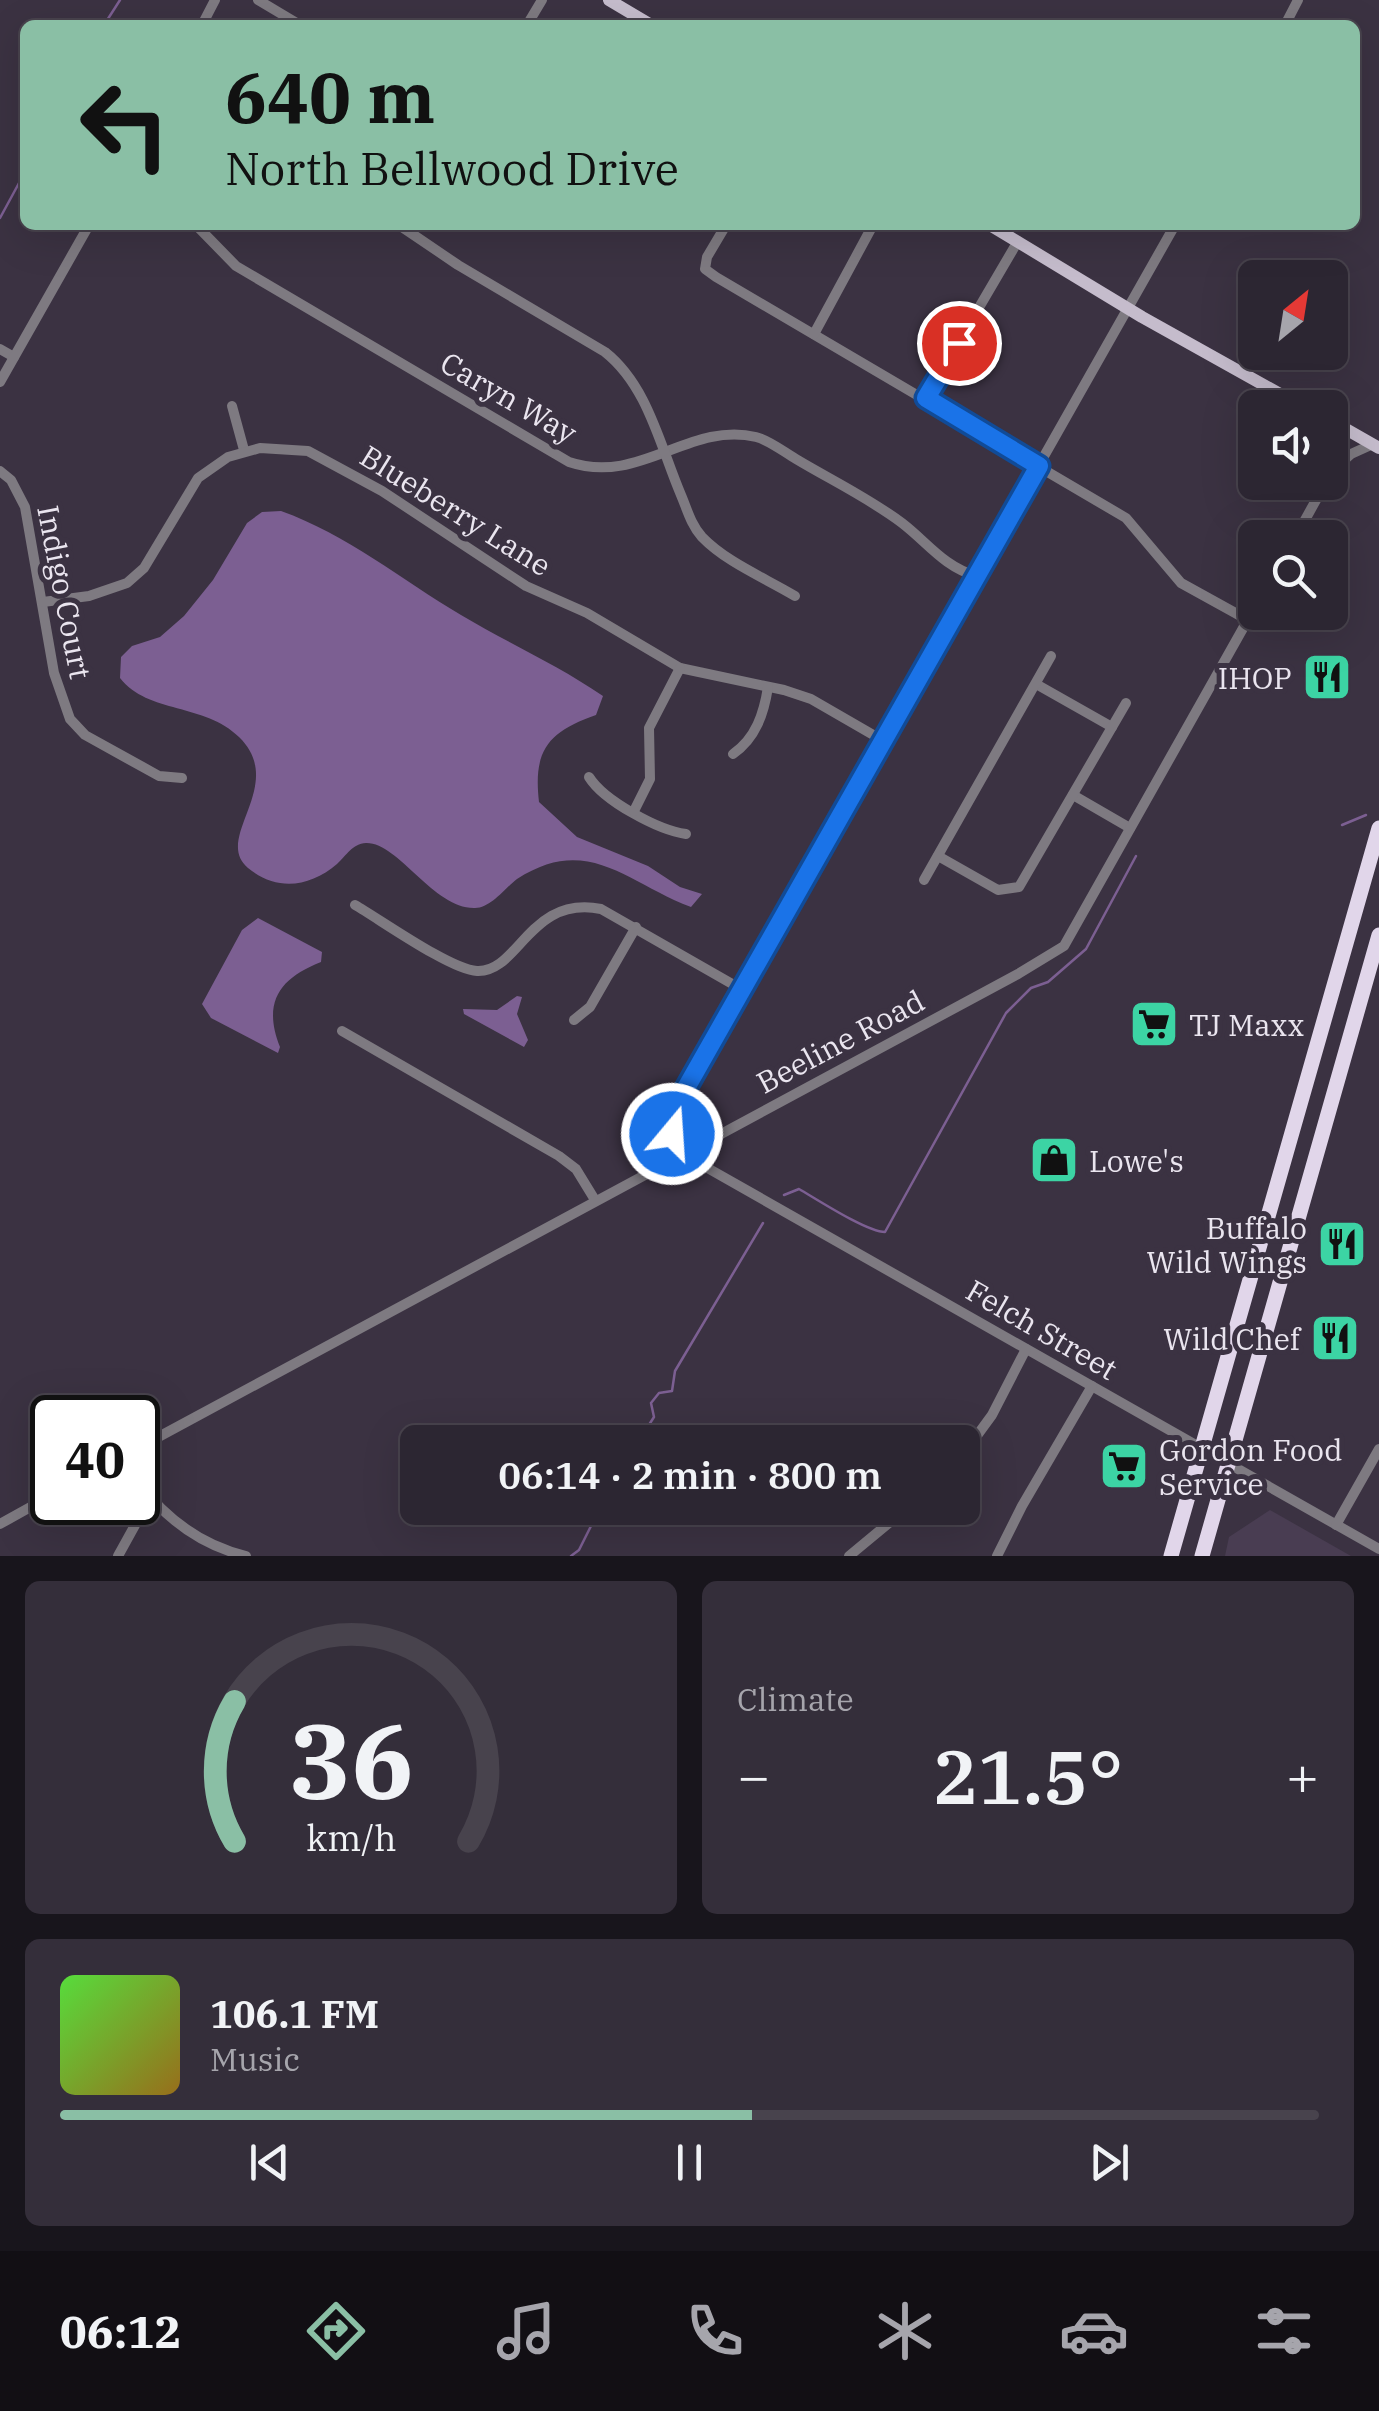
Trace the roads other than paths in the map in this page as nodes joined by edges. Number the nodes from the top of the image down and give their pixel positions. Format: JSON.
{"nodes":[{"id":1,"x":258,"y":0,"type":"edge"},
{"id":2,"x":609,"y":0,"type":"edge"},
{"id":3,"x":292,"y":20,"type":"edge"},
{"id":4,"x":642,"y":20,"type":"edge"},
{"id":5,"x":87,"y":230,"type":"edge"},
{"id":6,"x":201,"y":230,"type":"edge"},
{"id":7,"x":406,"y":230,"type":"edge"},
{"id":8,"x":723,"y":230,"type":"edge"},
{"id":9,"x":871,"y":230,"type":"edge"},
{"id":10,"x":999,"y":230,"type":"edge"},
{"id":11,"x":1172,"y":230,"type":"edge"},
{"id":12,"x":1018,"y":241,"type":"junction"},
{"id":13,"x":1128,"y":310,"type":"junction"},
{"id":14,"x":814,"y":334,"type":"junction"},
{"id":15,"x":0,"y":349,"type":"edge"},
{"id":16,"x":14,"y":357,"type":"junction"},
{"id":17,"x":0,"y":382,"type":"edge"},
{"id":18,"x":1273,"y":390,"type":"edge"},
{"id":19,"x":926,"y":398,"type":"junction"},
{"id":20,"x":232,"y":406,"type":"dead end"},
{"id":21,"x":1348,"y":430,"type":"edge"},
{"id":22,"x":1376,"y":446,"type":"edge"},
{"id":23,"x":244,"y":450,"type":"junction"},
{"id":24,"x":664,"y":454,"type":"junction"},
{"id":25,"x":1348,"y":457,"type":"edge"},
{"id":26,"x":1039,"y":466,"type":"junction"},
{"id":27,"x":0,"y":470,"type":"edge"},
{"id":28,"x":976,"y":576,"type":"junction"},
{"id":29,"x":794,"y":596,"type":"dead end"},
{"id":30,"x":43,"y":602,"type":"junction"},
{"id":31,"x":1238,"y":614,"type":"edge"},
{"id":32,"x":1242,"y":630,"type":"edge"},
{"id":33,"x":1051,"y":656,"type":"dead end"},
{"id":34,"x":680,"y":668,"type":"junction"},
{"id":35,"x":1036,"y":684,"type":"junction"},
{"id":36,"x":768,"y":687,"type":"junction"},
{"id":37,"x":1126,"y":703,"type":"dead end"},
{"id":38,"x":1112,"y":727,"type":"junction"},
{"id":39,"x":882,"y":740,"type":"junction"},
{"id":40,"x":733,"y":754,"type":"dead end"},
{"id":41,"x":589,"y":777,"type":"dead end"},
{"id":42,"x":182,"y":778,"type":"dead end"},
{"id":43,"x":1073,"y":795,"type":"junction"},
{"id":44,"x":634,"y":811,"type":"junction"},
{"id":45,"x":1130,"y":828,"type":"junction"},
{"id":46,"x":1379,"y":828,"type":"edge"},
{"id":47,"x":686,"y":834,"type":"dead end"},
{"id":48,"x":938,"y":856,"type":"junction"},
{"id":49,"x":924,"y":880,"type":"dead end"},
{"id":50,"x":355,"y":904,"type":"dead end"},
{"id":51,"x":636,"y":927,"type":"junction"},
{"id":52,"x":1379,"y":936,"type":"edge"},
{"id":53,"x":741,"y":989,"type":"junction"},
{"id":54,"x":574,"y":1020,"type":"dead end"},
{"id":55,"x":342,"y":1030,"type":"dead end"},
{"id":56,"x":680,"y":1153,"type":"junction"},
{"id":57,"x":595,"y":1200,"type":"junction"},
{"id":58,"x":1266,"y":1224,"type":"junction"},
{"id":59,"x":1291,"y":1244,"type":"junction"},
{"id":60,"x":1026,"y":1349,"type":"junction"},
{"id":61,"x":1092,"y":1386,"type":"junction"},
{"id":62,"x":980,"y":1431,"type":"edge"},
{"id":63,"x":160,"y":1437,"type":"edge"},
{"id":64,"x":1202,"y":1448,"type":"junction"},
{"id":65,"x":1379,"y":1449,"type":"edge"},
{"id":66,"x":1228,"y":1464,"type":"junction"},
{"id":67,"x":30,"y":1507,"type":"edge"},
{"id":68,"x":160,"y":1507,"type":"edge"},
{"id":69,"x":0,"y":1524,"type":"edge"},
{"id":70,"x":135,"y":1525,"type":"edge"},
{"id":71,"x":886,"y":1525,"type":"edge"},
{"id":72,"x":1336,"y":1525,"type":"junction"},
{"id":73,"x":1379,"y":1549,"type":"edge"},
{"id":74,"x":118,"y":1556,"type":"edge"},
{"id":75,"x":246,"y":1556,"type":"edge"},
{"id":76,"x":849,"y":1556,"type":"edge"},
{"id":77,"x":997,"y":1556,"type":"edge"},
{"id":78,"x":1171,"y":1556,"type":"edge"},
{"id":79,"x":1202,"y":1556,"type":"edge"}],
"edges":[{"from":1,"to":3,"type":"street"},
{"from":2,"to":4,"type":"main road"},
{"from":5,"to":16,"type":"street"},
{"from":6,"to":24,"type":"street","name":"Caryn Way"},
{"from":7,"to":24,"type":"street"},
{"from":8,"to":14,"type":"street"},
{"from":9,"to":14,"type":"street"},
{"from":10,"to":12,"type":"main road"},
{"from":11,"to":13,"type":"street"},
{"from":12,"to":13,"type":"main road"},
{"from":12,"to":19,"type":"street"},
{"from":13,"to":18,"type":"main road"},
{"from":13,"to":26,"type":"street"},
{"from":14,"to":19,"type":"street"},
{"from":15,"to":16,"type":"street"},
{"from":16,"to":17,"type":"street"},
{"from":19,"to":26,"type":"street"},
{"from":20,"to":23,"type":"street"},
{"from":21,"to":22,"type":"main road"},
{"from":22,"to":25,"type":"street"},
{"from":23,"to":30,"type":"street"},
{"from":23,"to":34,"type":"street","name":"Blueberry Lane"},
{"from":24,"to":28,"type":"street","name":"Caryn Way"},
{"from":24,"to":29,"type":"street"},
{"from":26,"to":28,"type":"street"},
{"from":26,"to":31,"type":"street"},
{"from":27,"to":30,"type":"street","name":"Indigo Court"},
{"from":28,"to":39,"type":"street"},
{"from":30,"to":42,"type":"street","name":"Indigo Court"},
{"from":32,"to":45,"type":"street","name":"Beeline Road"},
{"from":33,"to":35,"type":"street"},
{"from":34,"to":36,"type":"street","name":"Blueberry Lane"},
{"from":34,"to":44,"type":"street"},
{"from":35,"to":38,"type":"street"},
{"from":35,"to":48,"type":"street"},
{"from":36,"to":39,"type":"street","name":"Blueberry Lane"},
{"from":36,"to":40,"type":"street"},
{"from":37,"to":38,"type":"street"},
{"from":38,"to":43,"type":"street"},
{"from":39,"to":53,"type":"street"},
{"from":41,"to":44,"type":"street"},
{"from":43,"to":45,"type":"street"},
{"from":43,"to":48,"type":"street"},
{"from":44,"to":47,"type":"street"},
{"from":45,"to":56,"type":"street","name":"Beeline Road"},
{"from":46,"to":58,"type":"highway"},
{"from":48,"to":49,"type":"street"},
{"from":50,"to":51,"type":"street"},
{"from":51,"to":53,"type":"street"},
{"from":51,"to":54,"type":"street"},
{"from":52,"to":59,"type":"highway"},
{"from":53,"to":56,"type":"street"},
{"from":55,"to":57,"type":"street"},
{"from":56,"to":57,"type":"street","name":"Beeline Road"},
{"from":56,"to":60,"type":"street","name":"Felch Street"},
{"from":57,"to":63,"type":"street","name":"Beeline Road"},
{"from":58,"to":59,"type":"highway"},
{"from":58,"to":64,"type":"highway"},
{"from":59,"to":66,"type":"highway"},
{"from":60,"to":61,"type":"street","name":"Felch Street"},
{"from":60,"to":62,"type":"street"},
{"from":61,"to":64,"type":"street","name":"Felch Street"},
{"from":61,"to":77,"type":"street"},
{"from":64,"to":66,"type":"street","name":"Felch Street"},
{"from":64,"to":78,"type":"highway"},
{"from":65,"to":72,"type":"street"},
{"from":66,"to":72,"type":"street","name":"Felch Street"},
{"from":66,"to":79,"type":"highway"},
{"from":67,"to":69,"type":"street"},
{"from":68,"to":75,"type":"street"},
{"from":70,"to":74,"type":"street"},
{"from":71,"to":76,"type":"street"},
{"from":72,"to":73,"type":"street","name":"Felch Street"}]}
